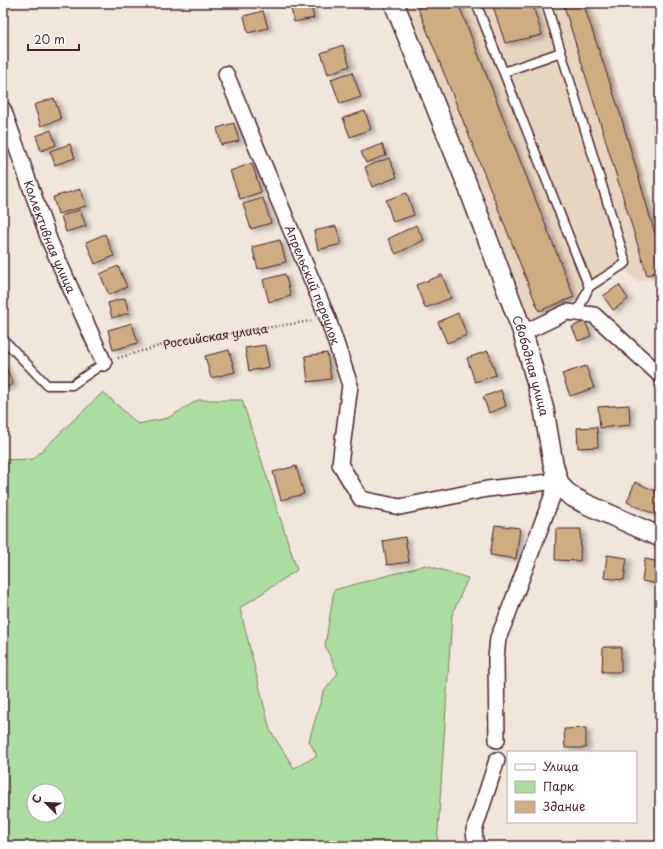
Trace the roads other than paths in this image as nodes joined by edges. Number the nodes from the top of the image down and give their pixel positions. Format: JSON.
{"nodes":[{"id":1,"x":394,"y":3,"type":"edge"},
{"id":2,"x":476,"y":3,"type":"edge"},
{"id":3,"x":546,"y":3,"type":"edge"},
{"id":4,"x":561,"y":52,"type":"junction"},
{"id":5,"x":504,"y":72,"type":"junction"},
{"id":6,"x":226,"y":74,"type":"dead end"},
{"id":7,"x":3,"y":109,"type":"edge"},
{"id":8,"x":589,"y":287,"type":"junction"},
{"id":9,"x":577,"y":313,"type":"junction"},
{"id":10,"x":523,"y":333,"type":"junction"},
{"id":11,"x":3,"y":339,"type":"edge"},
{"id":12,"x":104,"y":362,"type":"joint"},
{"id":13,"x":660,"y":375,"type":"edge"},
{"id":14,"x":558,"y":481,"type":"junction"},
{"id":15,"x":660,"y":536,"type":"edge"},
{"id":16,"x":497,"y":740,"type":"dead end"},
{"id":17,"x":497,"y":760,"type":"dead end"},
{"id":18,"x":476,"y":846,"type":"edge"}],
"edges":[{"from":1,"to":10,"type":"street","name":"Свободная улица"},
{"from":2,"to":5,"type":"lane"},
{"from":3,"to":4,"type":"lane"},
{"from":4,"to":5,"type":"lane"},
{"from":4,"to":8,"type":"lane"},
{"from":5,"to":8,"type":"lane"},
{"from":6,"to":14,"type":"street","name":"Апрельский переулок"},
{"from":7,"to":12,"type":"street","name":"Коллективная улица"},
{"from":8,"to":9,"type":"lane"},
{"from":9,"to":10,"type":"street"},
{"from":9,"to":13,"type":"street"},
{"from":10,"to":14,"type":"street","name":"Свободная улица"},
{"from":11,"to":12,"type":"lane"},
{"from":14,"to":15,"type":"street"},
{"from":14,"to":16,"type":"street"},
{"from":17,"to":18,"type":"street"}]}
